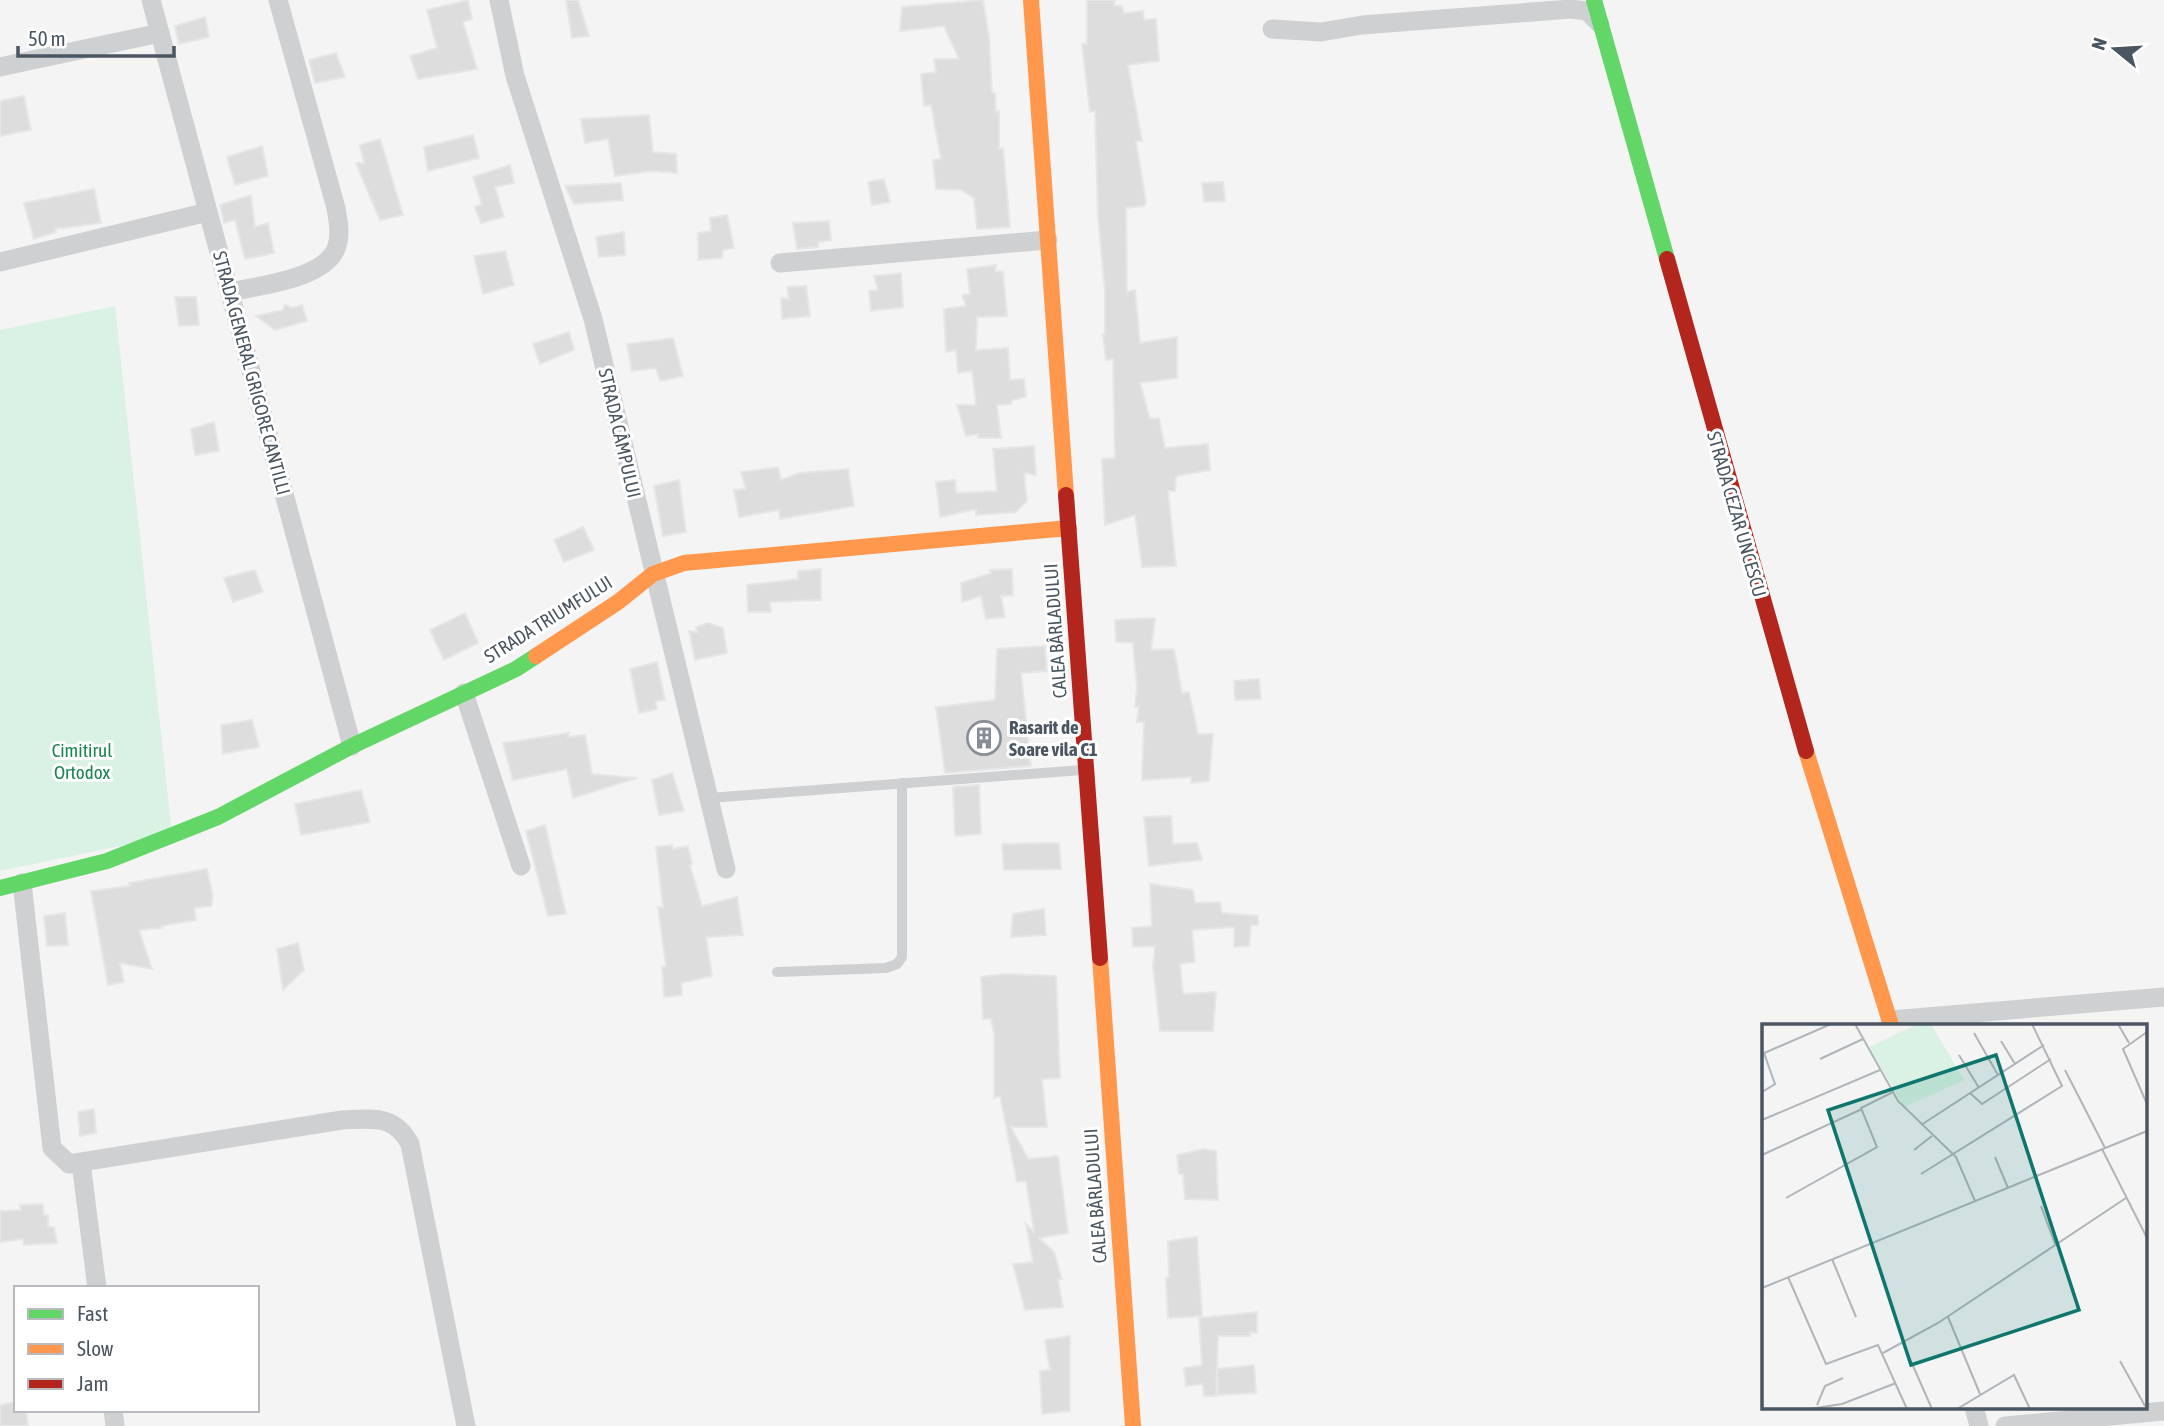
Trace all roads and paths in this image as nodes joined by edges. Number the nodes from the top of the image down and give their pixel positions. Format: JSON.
{"nodes":[{"id":1,"x":151,"y":0,"type":"edge"},
{"id":2,"x":278,"y":0,"type":"edge"},
{"id":3,"x":499,"y":0,"type":"edge"},
{"id":4,"x":1031,"y":0,"type":"edge"},
{"id":5,"x":1594,"y":0,"type":"edge"},
{"id":6,"x":1600,"y":24,"type":"junction"},
{"id":7,"x":1272,"y":29,"type":"dead end"},
{"id":8,"x":160,"y":33,"type":"junction"},
{"id":9,"x":0,"y":67,"type":"edge"},
{"id":10,"x":208,"y":212,"type":"junction"},
{"id":11,"x":1048,"y":240,"type":"junction"},
{"id":12,"x":0,"y":262,"type":"edge"},
{"id":13,"x":780,"y":264,"type":"dead end"},
{"id":14,"x":230,"y":292,"type":"junction"},
{"id":15,"x":1069,"y":528,"type":"junction"},
{"id":16,"x":653,"y":574,"type":"junction"},
{"id":17,"x":464,"y":694,"type":"junction"},
{"id":18,"x":352,"y":746,"type":"junction"},
{"id":19,"x":1086,"y":769,"type":"junction"},
{"id":20,"x":902,"y":783,"type":"junction"},
{"id":21,"x":709,"y":798,"type":"junction"},
{"id":22,"x":521,"y":866,"type":"dead end"},
{"id":23,"x":726,"y":869,"type":"dead end"},
{"id":24,"x":22,"y":883,"type":"junction"},
{"id":25,"x":0,"y":888,"type":"edge"},
{"id":26,"x":777,"y":972,"type":"dead end"},
{"id":27,"x":2164,"y":998,"type":"edge"},
{"id":28,"x":1890,"y":1023,"type":"edge"},
{"id":29,"x":81,"y":1163,"type":"junction"},
{"id":30,"x":97,"y":1286,"type":"edge"},
{"id":31,"x":1974,"y":1408,"type":"edge"},
{"id":32,"x":2164,"y":1411,"type":"edge"},
{"id":33,"x":466,"y":1426,"type":"edge"},
{"id":34,"x":1133,"y":1426,"type":"edge"},
{"id":35,"x":1979,"y":1426,"type":"edge"},
{"id":36,"x":2005,"y":1426,"type":"edge"}],
"edges":[{"from":1,"to":8,"type":"street","name":"STRADA GENERAL GRIGORE CANTILLI"},
{"from":2,"to":14,"type":"street"},
{"from":3,"to":16,"type":"street","name":"STRADA CÂMPULUI"},
{"from":4,"to":11,"type":"street","name":"CALEA BÂRLADULUI"},
{"from":5,"to":6,"type":"street","name":"STRADA CEZAR UNCESCU"},
{"from":6,"to":7,"type":"street"},
{"from":6,"to":28,"type":"street","name":"STRADA CEZAR UNCESCU"},
{"from":8,"to":9,"type":"street"},
{"from":8,"to":10,"type":"street","name":"STRADA GENERAL GRIGORE CANTILLI"},
{"from":10,"to":12,"type":"street"},
{"from":10,"to":14,"type":"street","name":"STRADA GENERAL GRIGORE CANTILLI"},
{"from":11,"to":13,"type":"street"},
{"from":11,"to":15,"type":"street","name":"CALEA BÂRLADULUI"},
{"from":14,"to":18,"type":"street","name":"STRADA GENERAL GRIGORE CANTILLI"},
{"from":15,"to":16,"type":"street","name":"STRADA TRIUMFULUI"},
{"from":15,"to":19,"type":"street","name":"CALEA BÂRLADULUI"},
{"from":16,"to":17,"type":"street","name":"STRADA TRIUMFULUI"},
{"from":16,"to":21,"type":"street","name":"STRADA CÂMPULUI"},
{"from":17,"to":18,"type":"street","name":"STRADA TRIUMFULUI"},
{"from":17,"to":22,"type":"street"},
{"from":18,"to":24,"type":"street","name":"STRADA TRIUMFULUI"},
{"from":19,"to":20,"type":"lane"},
{"from":19,"to":34,"type":"street","name":"CALEA BÂRLADULUI"},
{"from":20,"to":21,"type":"lane"},
{"from":20,"to":26,"type":"lane"},
{"from":21,"to":23,"type":"street","name":"STRADA CÂMPULUI"},
{"from":24,"to":25,"type":"street","name":"STRADA TRIUMFULUI"},
{"from":24,"to":29,"type":"street"},
{"from":27,"to":28,"type":"street"},
{"from":29,"to":30,"type":"street"},
{"from":29,"to":33,"type":"street"},
{"from":31,"to":35,"type":"street"},
{"from":32,"to":36,"type":"street"}]}
